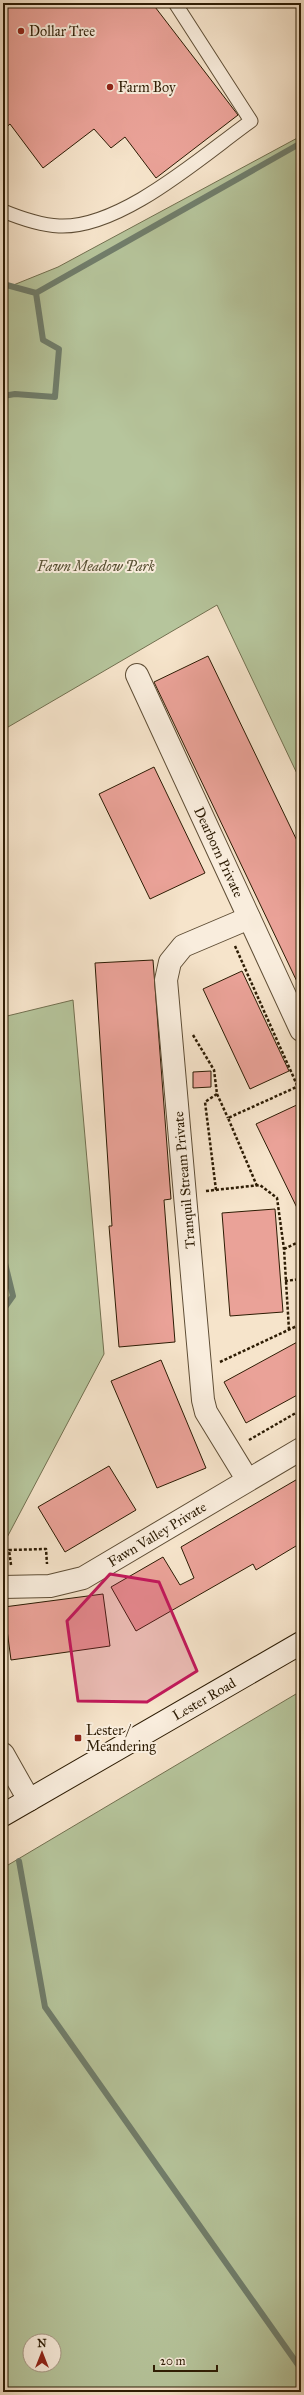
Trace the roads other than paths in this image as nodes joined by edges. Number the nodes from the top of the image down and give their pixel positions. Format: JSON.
{"nodes":[{"id":1,"x":175,"y":3,"type":"edge"},
{"id":2,"x":3,"y":211,"type":"edge"},
{"id":3,"x":137,"y":675,"type":"dead end"},
{"id":4,"x":249,"y":918,"type":"junction"},
{"id":5,"x":301,"y":1030,"type":"edge"},
{"id":6,"x":301,"y":1449,"type":"edge"},
{"id":7,"x":247,"y":1480,"type":"junction"},
{"id":8,"x":5,"y":1577,"type":"edge"},
{"id":9,"x":301,"y":1643,"type":"edge"},
{"id":10,"x":3,"y":1754,"type":"edge"},
{"id":11,"x":29,"y":1800,"type":"junction"},
{"id":12,"x":3,"y":1815,"type":"edge"}],
"edges":[{"from":1,"to":2,"type":"lane"},
{"from":3,"to":4,"type":"street","name":"Dearborn Private"},
{"from":4,"to":5,"type":"street","name":"Dearborn Private"},
{"from":4,"to":7,"type":"street","name":"Tranquil Stream Private"},
{"from":6,"to":7,"type":"street","name":"Fawn Valley Private"},
{"from":7,"to":8,"type":"street","name":"Fawn Valley Private"},
{"from":9,"to":11,"type":"street","name":"Lester Road"},
{"from":10,"to":11,"type":"street"},
{"from":11,"to":12,"type":"street","name":"Lester Road"}]}
